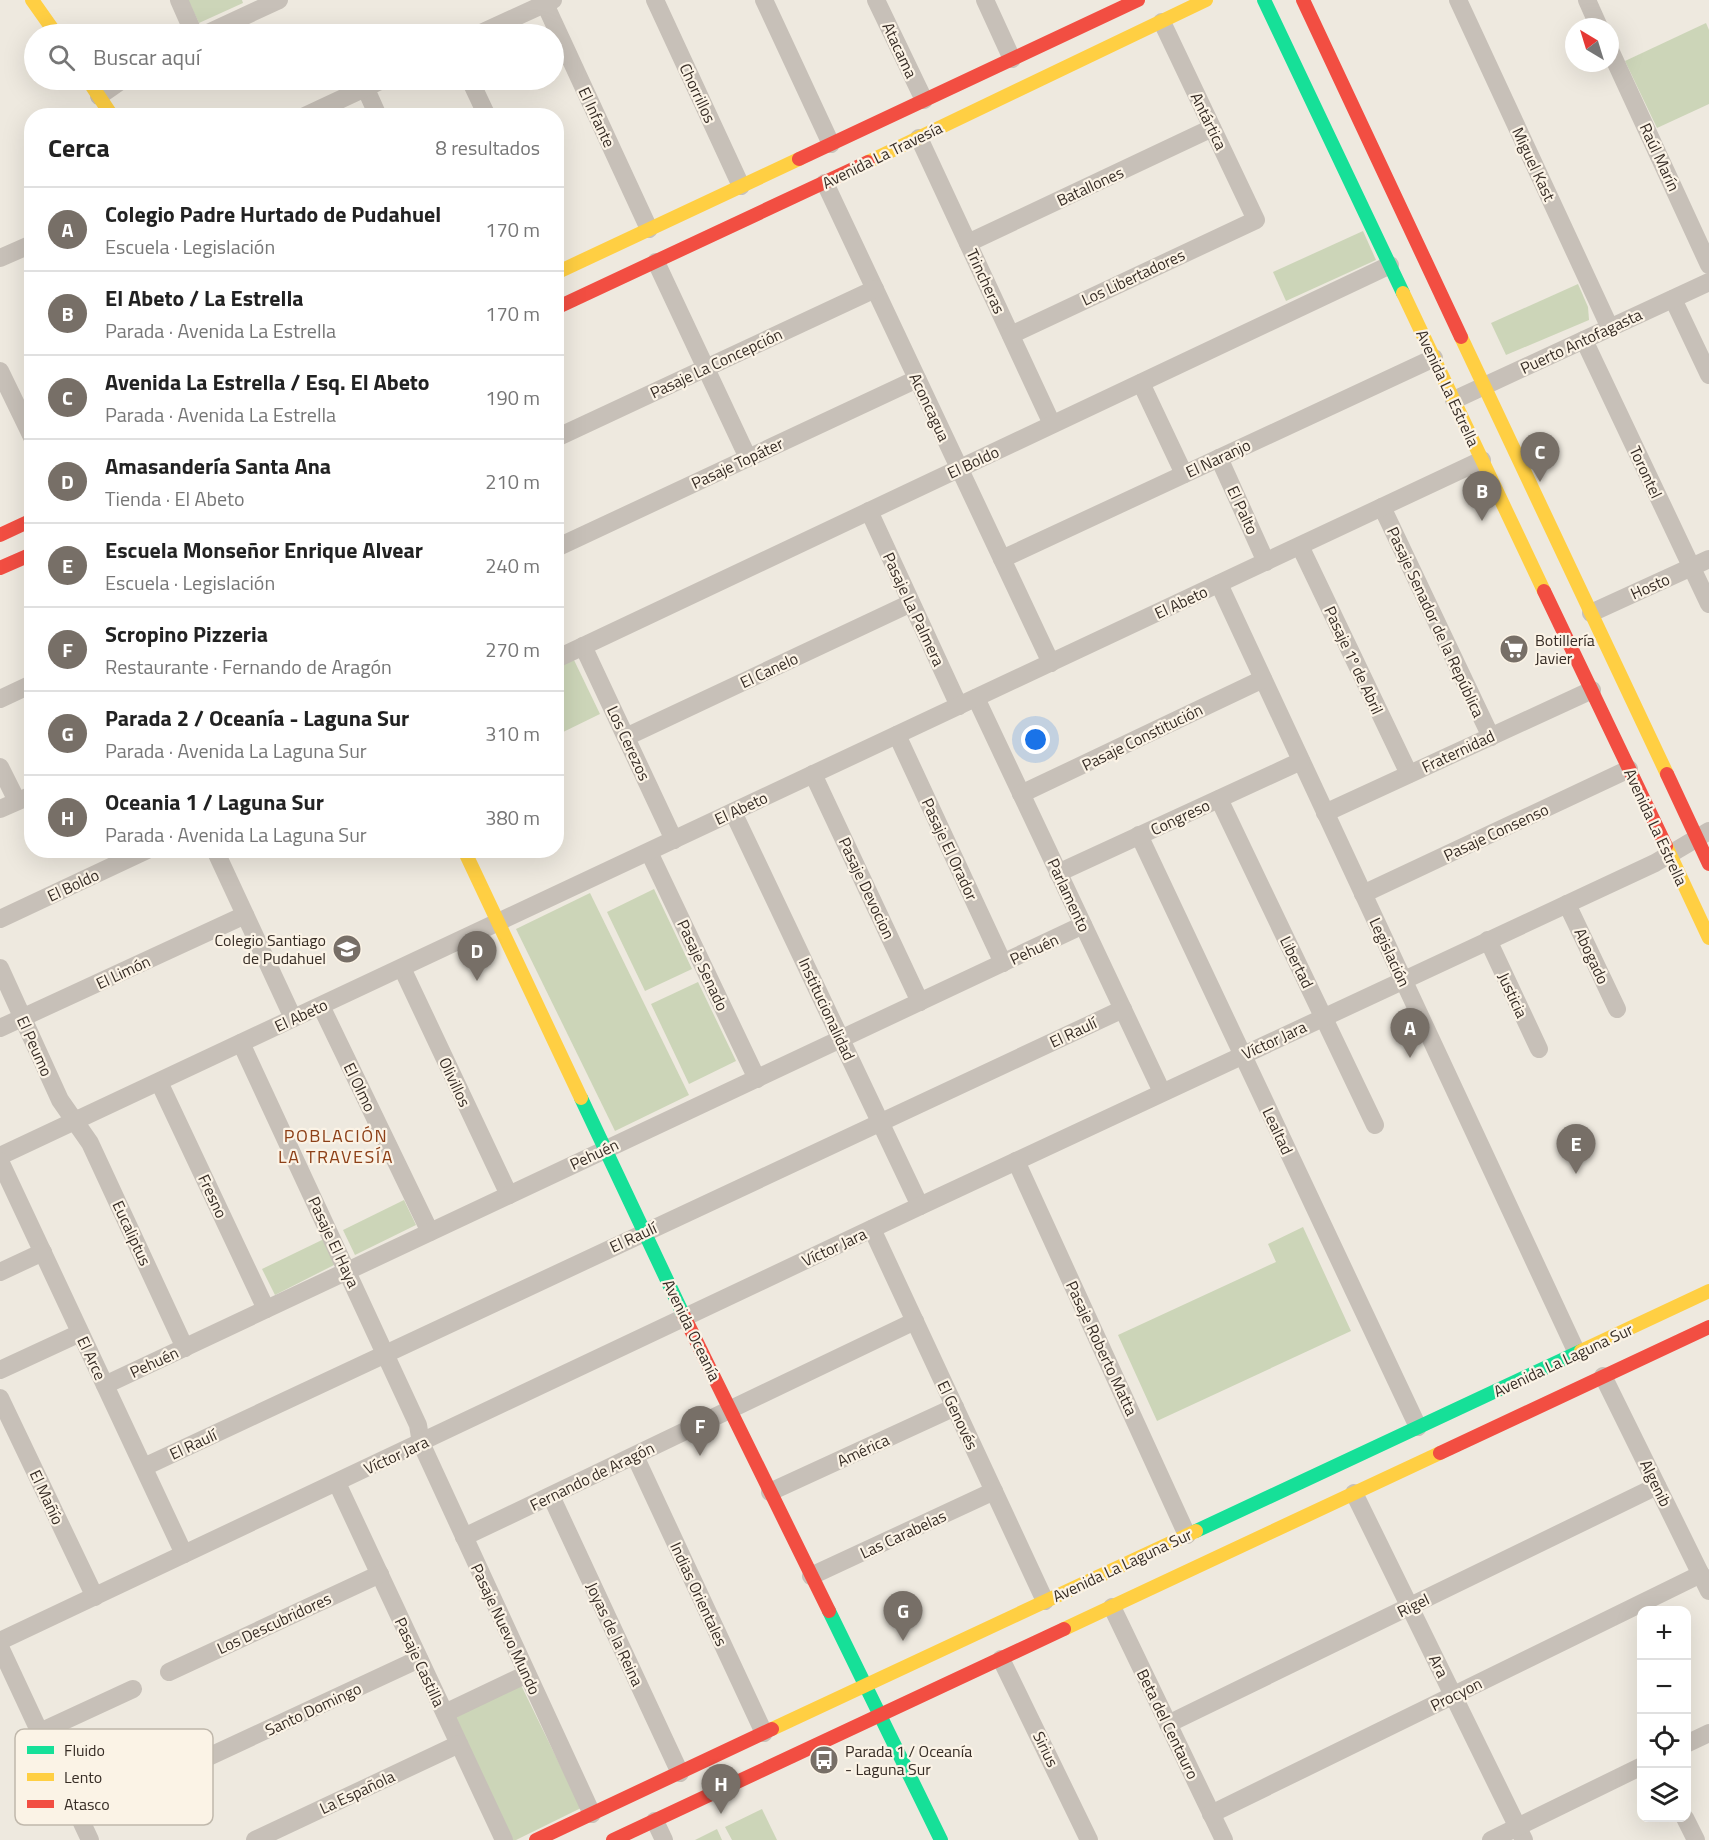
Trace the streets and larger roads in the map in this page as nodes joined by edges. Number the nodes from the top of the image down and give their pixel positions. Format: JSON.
{"nodes":[{"id":1,"x":32,"y":0,"type":"edge"},
{"id":2,"x":179,"y":0,"type":"edge"},
{"id":3,"x":279,"y":0,"type":"edge"},
{"id":4,"x":655,"y":0,"type":"edge"},
{"id":5,"x":764,"y":0,"type":"edge"},
{"id":6,"x":876,"y":0,"type":"edge"},
{"id":7,"x":985,"y":0,"type":"edge"},
{"id":8,"x":1138,"y":0,"type":"edge"},
{"id":9,"x":1206,"y":0,"type":"edge"},
{"id":10,"x":1264,"y":0,"type":"edge"},
{"id":11,"x":1303,"y":0,"type":"edge"},
{"id":12,"x":1458,"y":0,"type":"edge"},
{"id":13,"x":1587,"y":0,"type":"edge"},
{"id":14,"x":549,"y":2,"type":"edge"},
{"id":15,"x":252,"y":6,"type":"edge"},
{"id":16,"x":1100,"y":8,"type":"edge"},
{"id":17,"x":1595,"y":18,"type":"edge"},
{"id":18,"x":1162,"y":22,"type":"junction"},
{"id":19,"x":49,"y":24,"type":"edge"},
{"id":20,"x":190,"y":24,"type":"edge"},
{"id":21,"x":222,"y":24,"type":"edge"},
{"id":22,"x":500,"y":24,"type":"edge"},
{"id":23,"x":559,"y":24,"type":"edge"},
{"id":24,"x":564,"y":36,"type":"edge"},
{"id":25,"x":1012,"y":59,"type":"junction"},
{"id":26,"x":1619,"y":70,"type":"edge"},
{"id":27,"x":95,"y":90,"type":"edge"},
{"id":28,"x":108,"y":90,"type":"edge"},
{"id":29,"x":359,"y":90,"type":"edge"},
{"id":30,"x":366,"y":90,"type":"edge"},
{"id":31,"x":475,"y":90,"type":"edge"},
{"id":32,"x":99,"y":96,"type":"junction"},
{"id":33,"x":924,"y":100,"type":"junction"},
{"id":34,"x":107,"y":108,"type":"edge"},
{"id":35,"x":321,"y":108,"type":"edge"},
{"id":36,"x":374,"y":108,"type":"edge"},
{"id":37,"x":483,"y":108,"type":"edge"},
{"id":38,"x":1212,"y":128,"type":"junction"},
{"id":39,"x":919,"y":138,"type":"junction"},
{"id":40,"x":831,"y":144,"type":"junction"},
{"id":41,"x":825,"y":183,"type":"junction"},
{"id":42,"x":741,"y":186,"type":"junction"},
{"id":43,"x":1256,"y":220,"type":"joint"},
{"id":44,"x":649,"y":229,"type":"junction"},
{"id":45,"x":968,"y":243,"type":"junction"},
{"id":46,"x":24,"y":248,"type":"edge"},
{"id":47,"x":0,"y":258,"type":"edge"},
{"id":48,"x":656,"y":262,"type":"junction"},
{"id":49,"x":1390,"y":265,"type":"junction"},
{"id":50,"x":1709,"y":265,"type":"edge"},
{"id":51,"x":564,"y":266,"type":"edge"},
{"id":52,"x":1709,"y":282,"type":"edge"},
{"id":53,"x":875,"y":289,"type":"junction"},
{"id":54,"x":1673,"y":299,"type":"junction"},
{"id":55,"x":564,"y":304,"type":"edge"},
{"id":56,"x":1610,"y":328,"type":"junction"},
{"id":57,"x":1011,"y":336,"type":"junction"},
{"id":58,"x":1584,"y":340,"type":"junction"},
{"id":59,"x":1434,"y":358,"type":"junction"},
{"id":60,"x":705,"y":368,"type":"junction"},
{"id":61,"x":0,"y":371,"type":"edge"},
{"id":62,"x":1709,"y":375,"type":"edge"},
{"id":63,"x":917,"y":379,"type":"junction"},
{"id":64,"x":1141,"y":382,"type":"junction"},
{"id":65,"x":1485,"y":386,"type":"junction"},
{"id":66,"x":1454,"y":400,"type":"junction"},
{"id":67,"x":24,"y":420,"type":"edge"},
{"id":68,"x":1052,"y":424,"type":"junction"},
{"id":69,"x":564,"y":434,"type":"edge"},
{"id":70,"x":748,"y":458,"type":"junction"},
{"id":71,"x":1219,"y":458,"type":"junction"},
{"id":72,"x":1482,"y":460,"type":"junction"},
{"id":73,"x":959,"y":468,"type":"junction"},
{"id":74,"x":1184,"y":474,"type":"junction"},
{"id":75,"x":1382,"y":507,"type":"junction"},
{"id":76,"x":869,"y":511,"type":"junction"},
{"id":77,"x":24,"y":524,"type":"edge"},
{"id":78,"x":0,"y":535,"type":"edge"},
{"id":79,"x":564,"y":544,"type":"edge"},
{"id":80,"x":1300,"y":546,"type":"junction"},
{"id":81,"x":24,"y":558,"type":"edge"},
{"id":82,"x":1002,"y":559,"type":"junction"},
{"id":83,"x":1709,"y":559,"type":"edge"},
{"id":84,"x":1266,"y":562,"type":"junction"},
{"id":85,"x":1691,"y":567,"type":"junction"},
{"id":86,"x":0,"y":568,"type":"edge"},
{"id":87,"x":1219,"y":584,"type":"junction"},
{"id":88,"x":911,"y":603,"type":"junction"},
{"id":89,"x":1709,"y":604,"type":"edge"},
{"id":90,"x":1591,"y":613,"type":"junction"},
{"id":91,"x":583,"y":646,"type":"junction"},
{"id":92,"x":564,"y":655,"type":"edge"},
{"id":93,"x":1050,"y":663,"type":"junction"},
{"id":94,"x":1263,"y":679,"type":"junction"},
{"id":95,"x":24,"y":688,"type":"edge"},
{"id":96,"x":1592,"y":690,"type":"junction"},
{"id":97,"x":976,"y":698,"type":"junction"},
{"id":98,"x":0,"y":699,"type":"edge"},
{"id":99,"x":959,"y":706,"type":"junction"},
{"id":100,"x":897,"y":735,"type":"junction"},
{"id":101,"x":1491,"y":736,"type":"junction"},
{"id":102,"x":626,"y":737,"type":"junction"},
{"id":103,"x":1301,"y":761,"type":"junction"},
{"id":104,"x":0,"y":767,"type":"edge"},
{"id":105,"x":1629,"y":769,"type":"junction"},
{"id":106,"x":813,"y":774,"type":"junction"},
{"id":107,"x":1409,"y":774,"type":"junction"},
{"id":108,"x":1021,"y":794,"type":"junction"},
{"id":109,"x":24,"y":798,"type":"edge"},
{"id":110,"x":1219,"y":799,"type":"junction"},
{"id":111,"x":0,"y":809,"type":"edge"},
{"id":112,"x":733,"y":812,"type":"junction"},
{"id":113,"x":1325,"y":813,"type":"junction"},
{"id":114,"x":1139,"y":835,"type":"junction"},
{"id":115,"x":1703,"y":835,"type":"edge"},
{"id":116,"x":674,"y":840,"type":"junction"},
{"id":117,"x":649,"y":852,"type":"junction"},
{"id":118,"x":1670,"y":855,"type":"junction"},
{"id":119,"x":130,"y":858,"type":"edge"},
{"id":120,"x":219,"y":858,"type":"edge"},
{"id":121,"x":468,"y":858,"type":"edge"},
{"id":122,"x":1709,"y":864,"type":"edge"},
{"id":123,"x":1058,"y":873,"type":"junction"},
{"id":124,"x":1363,"y":894,"type":"junction"},
{"id":125,"x":1567,"y":904,"type":"junction"},
{"id":126,"x":245,"y":915,"type":"junction"},
{"id":127,"x":0,"y":919,"type":"edge"},
{"id":128,"x":498,"y":922,"type":"junction"},
{"id":129,"x":1083,"y":926,"type":"junction"},
{"id":130,"x":1709,"y":938,"type":"edge"},
{"id":131,"x":1488,"y":940,"type":"junction"},
{"id":132,"x":1003,"y":963,"type":"junction"},
{"id":133,"x":0,"y":968,"type":"edge"},
{"id":134,"x":402,"y":968,"type":"junction"},
{"id":135,"x":1403,"y":980,"type":"junction"},
{"id":136,"x":920,"y":1002,"type":"junction"},
{"id":137,"x":321,"y":1006,"type":"junction"},
{"id":138,"x":1123,"y":1009,"type":"junction"},
{"id":139,"x":1617,"y":1009,"type":"dead end"},
{"id":140,"x":1323,"y":1017,"type":"junction"},
{"id":141,"x":23,"y":1018,"type":"junction"},
{"id":142,"x":293,"y":1018,"type":"junction"},
{"id":143,"x":0,"y":1028,"type":"edge"},
{"id":144,"x":841,"y":1039,"type":"junction"},
{"id":145,"x":241,"y":1043,"type":"junction"},
{"id":146,"x":1539,"y":1049,"type":"dead end"},
{"id":147,"x":1242,"y":1055,"type":"junction"},
{"id":148,"x":757,"y":1078,"type":"junction"},
{"id":149,"x":159,"y":1082,"type":"junction"},
{"id":150,"x":1162,"y":1092,"type":"junction"},
{"id":151,"x":74,"y":1122,"type":"junction"},
{"id":152,"x":880,"y":1123,"type":"junction"},
{"id":153,"x":1375,"y":1125,"type":"dead end"},
{"id":154,"x":605,"y":1149,"type":"junction"},
{"id":155,"x":0,"y":1159,"type":"edge"},
{"id":156,"x":1016,"y":1161,"type":"junction"},
{"id":157,"x":509,"y":1195,"type":"junction"},
{"id":158,"x":920,"y":1206,"type":"junction"},
{"id":159,"x":872,"y":1229,"type":"junction"},
{"id":160,"x":430,"y":1232,"type":"junction"},
{"id":161,"x":644,"y":1232,"type":"junction"},
{"id":162,"x":43,"y":1252,"type":"junction"},
{"id":163,"x":347,"y":1271,"type":"junction"},
{"id":164,"x":0,"y":1272,"type":"edge"},
{"id":165,"x":1709,"y":1291,"type":"edge"},
{"id":166,"x":266,"y":1309,"type":"junction"},
{"id":167,"x":685,"y":1317,"type":"junction"},
{"id":168,"x":915,"y":1321,"type":"junction"},
{"id":169,"x":1709,"y":1327,"type":"edge"},
{"id":170,"x":80,"y":1333,"type":"junction"},
{"id":171,"x":185,"y":1348,"type":"junction"},
{"id":172,"x":1577,"y":1353,"type":"junction"},
{"id":173,"x":386,"y":1354,"type":"junction"},
{"id":174,"x":0,"y":1370,"type":"edge"},
{"id":175,"x":1604,"y":1376,"type":"junction"},
{"id":176,"x":105,"y":1385,"type":"junction"},
{"id":177,"x":0,"y":1398,"type":"edge"},
{"id":178,"x":955,"y":1407,"type":"junction"},
{"id":179,"x":730,"y":1410,"type":"junction"},
{"id":180,"x":1418,"y":1427,"type":"junction"},
{"id":181,"x":421,"y":1443,"type":"junction"},
{"id":182,"x":634,"y":1456,"type":"junction"},
{"id":183,"x":144,"y":1467,"type":"junction"},
{"id":184,"x":336,"y":1483,"type":"junction"},
{"id":185,"x":1658,"y":1486,"type":"junction"},
{"id":186,"x":994,"y":1491,"type":"junction"},
{"id":187,"x":770,"y":1492,"type":"junction"},
{"id":188,"x":1354,"y":1493,"type":"junction"},
{"id":189,"x":551,"y":1496,"type":"junction"},
{"id":190,"x":1187,"y":1535,"type":"junction"},
{"id":191,"x":464,"y":1538,"type":"junction"},
{"id":192,"x":184,"y":1554,"type":"junction"},
{"id":193,"x":380,"y":1574,"type":"junction"},
{"id":194,"x":812,"y":1576,"type":"junction"},
{"id":195,"x":1705,"y":1582,"type":"edge"},
{"id":196,"x":95,"y":1596,"type":"junction"},
{"id":197,"x":1046,"y":1601,"type":"junction"},
{"id":198,"x":1410,"y":1606,"type":"junction"},
{"id":199,"x":1112,"y":1607,"type":"junction"},
{"id":200,"x":0,"y":1641,"type":"edge"},
{"id":201,"x":0,"y":1647,"type":"edge"},
{"id":202,"x":419,"y":1659,"type":"junction"},
{"id":203,"x":1002,"y":1659,"type":"junction"},
{"id":204,"x":169,"y":1672,"type":"dead end"},
{"id":205,"x":527,"y":1674,"type":"junction"},
{"id":206,"x":865,"y":1686,"type":"junction"},
{"id":207,"x":133,"y":1689,"type":"dead end"},
{"id":208,"x":1453,"y":1695,"type":"junction"},
{"id":209,"x":445,"y":1713,"type":"junction"},
{"id":210,"x":880,"y":1715,"type":"junction"},
{"id":211,"x":1168,"y":1724,"type":"junction"},
{"id":212,"x":39,"y":1729,"type":"edge"},
{"id":213,"x":46,"y":1729,"type":"edge"},
{"id":214,"x":764,"y":1733,"type":"junction"},
{"id":215,"x":1709,"y":1733,"type":"edge"},
{"id":216,"x":1691,"y":1742,"type":"edge"},
{"id":217,"x":459,"y":1744,"type":"junction"},
{"id":218,"x":213,"y":1755,"type":"edge"},
{"id":219,"x":1637,"y":1768,"type":"edge"},
{"id":220,"x":680,"y":1773,"type":"junction"},
{"id":221,"x":592,"y":1814,"type":"junction"},
{"id":222,"x":1211,"y":1814,"type":"junction"},
{"id":223,"x":655,"y":1821,"type":"junction"},
{"id":224,"x":1687,"y":1822,"type":"edge"},
{"id":225,"x":1521,"y":1833,"type":"edge"},
{"id":226,"x":255,"y":1840,"type":"edge"},
{"id":227,"x":504,"y":1840,"type":"edge"},
{"id":228,"x":536,"y":1840,"type":"edge"},
{"id":229,"x":613,"y":1840,"type":"edge"},
{"id":230,"x":664,"y":1840,"type":"edge"},
{"id":231,"x":941,"y":1840,"type":"edge"},
{"id":232,"x":1089,"y":1840,"type":"edge"},
{"id":233,"x":1224,"y":1840,"type":"edge"},
{"id":234,"x":1491,"y":1840,"type":"edge"},
{"id":235,"x":1696,"y":1840,"type":"edge"}],
"edges":[{"from":1,"to":19,"type":"street"},
{"from":2,"to":20,"type":"street"},
{"from":3,"to":15,"type":"street"},
{"from":4,"to":42,"type":"street","name":"Chorrillos"},
{"from":5,"to":40,"type":"street"},
{"from":6,"to":33,"type":"street","name":"Atacama"},
{"from":7,"to":25,"type":"street"},
{"from":8,"to":16,"type":"street","name":"Avenida La Travesía"},
{"from":9,"to":18,"type":"street","name":"Avenida La Travesía"},
{"from":10,"to":49,"type":"street","name":"Avenida La Estrella"},
{"from":11,"to":65,"type":"street","name":"Avenida La Estrella"},
{"from":12,"to":56,"type":"street","name":"Miguel Kast"},
{"from":13,"to":17,"type":"street"},
{"from":14,"to":22,"type":"street"},
{"from":14,"to":23,"type":"street","name":"El Infante"},
{"from":15,"to":21,"type":"street"},
{"from":16,"to":25,"type":"street","name":"Avenida La Travesía"},
{"from":18,"to":38,"type":"street","name":"Antártica"},
{"from":18,"to":39,"type":"street","name":"Avenida La Travesía"},
{"from":24,"to":44,"type":"street","name":"El Infante"},
{"from":25,"to":33,"type":"street","name":"Avenida La Travesía"},
{"from":26,"to":50,"type":"street","name":"Raúl Marín"},
{"from":27,"to":32,"type":"street"},
{"from":28,"to":32,"type":"street"},
{"from":29,"to":35,"type":"street"},
{"from":30,"to":36,"type":"street"},
{"from":31,"to":37,"type":"street"},
{"from":32,"to":34,"type":"street"},
{"from":33,"to":40,"type":"street","name":"Avenida La Travesía"},
{"from":38,"to":43,"type":"street","name":"Antártica"},
{"from":38,"to":45,"type":"street","name":"Batallones"},
{"from":39,"to":41,"type":"street","name":"Avenida La Travesía"},
{"from":39,"to":45,"type":"street","name":"Trincheras"},
{"from":40,"to":42,"type":"street","name":"Avenida La Travesía"},
{"from":41,"to":48,"type":"street","name":"Avenida La Travesía"},
{"from":41,"to":53,"type":"street","name":"Aconcagua"},
{"from":42,"to":44,"type":"street","name":"Avenida La Travesía"},
{"from":43,"to":57,"type":"street","name":"Los Libertadores"},
{"from":44,"to":51,"type":"street","name":"Avenida La Travesía"},
{"from":45,"to":57,"type":"street","name":"Trincheras"},
{"from":46,"to":47,"type":"street"},
{"from":48,"to":55,"type":"street","name":"Avenida La Travesía"},
{"from":48,"to":60,"type":"street"},
{"from":49,"to":59,"type":"street","name":"Avenida La Estrella"},
{"from":49,"to":64,"type":"street","name":"El Boldo"},
{"from":52,"to":54,"type":"street","name":"Puerto Antofagasta"},
{"from":53,"to":60,"type":"street","name":"Pasaje La Concepción"},
{"from":53,"to":63,"type":"street","name":"Aconcagua"},
{"from":54,"to":56,"type":"street","name":"Puerto Antofagasta"},
{"from":54,"to":62,"type":"street"},
{"from":56,"to":58,"type":"street","name":"Puerto Antofagasta"},
{"from":57,"to":68,"type":"street","name":"Trincheras"},
{"from":58,"to":65,"type":"street","name":"Puerto Antofagasta"},
{"from":58,"to":85,"type":"street","name":"Torontel"},
{"from":59,"to":66,"type":"street","name":"Avenida La Estrella"},
{"from":59,"to":71,"type":"street","name":"El Naranjo"},
{"from":60,"to":69,"type":"street","name":"Pasaje La Concepción"},
{"from":60,"to":70,"type":"street"},
{"from":61,"to":67,"type":"street"},
{"from":63,"to":70,"type":"street","name":"Pasaje Topáter"},
{"from":63,"to":73,"type":"street","name":"Aconcagua"},
{"from":64,"to":68,"type":"street","name":"El Boldo"},
{"from":64,"to":74,"type":"street"},
{"from":65,"to":66,"type":"street","name":"Puerto Antofagasta"},
{"from":65,"to":90,"type":"street","name":"Avenida La Estrella"},
{"from":66,"to":72,"type":"street","name":"Avenida La Estrella"},
{"from":68,"to":73,"type":"street","name":"El Boldo"},
{"from":70,"to":79,"type":"street","name":"Pasaje Topáter"},
{"from":71,"to":74,"type":"street","name":"El Naranjo"},
{"from":71,"to":84,"type":"street","name":"El Palto"},
{"from":72,"to":75,"type":"street","name":"El Abeto"},
{"from":72,"to":96,"type":"street","name":"Avenida La Estrella"},
{"from":73,"to":76,"type":"street","name":"El Boldo"},
{"from":73,"to":82,"type":"street","name":"Aconcagua"},
{"from":74,"to":82,"type":"street","name":"El Naranjo"},
{"from":75,"to":80,"type":"street","name":"El Abeto"},
{"from":75,"to":101,"type":"street","name":"Pasaje Senador de la República"},
{"from":76,"to":88,"type":"street","name":"Pasaje La Palmera"},
{"from":76,"to":91,"type":"street","name":"El Boldo"},
{"from":77,"to":78,"type":"street"},
{"from":80,"to":84,"type":"street","name":"El Abeto"},
{"from":80,"to":107,"type":"street","name":"Pasaje 1º de Abril"},
{"from":81,"to":86,"type":"street"},
{"from":82,"to":93,"type":"street","name":"Aconcagua"},
{"from":83,"to":85,"type":"street","name":"Hosto"},
{"from":84,"to":87,"type":"street","name":"El Abeto"},
{"from":85,"to":89,"type":"street","name":"Torontel"},
{"from":85,"to":90,"type":"street","name":"Hosto"},
{"from":87,"to":93,"type":"street","name":"El Abeto"},
{"from":87,"to":94,"type":"street","name":"Legislación"},
{"from":88,"to":99,"type":"street","name":"Pasaje La Palmera"},
{"from":88,"to":102,"type":"street","name":"El Canelo"},
{"from":90,"to":115,"type":"street","name":"Avenida La Estrella"},
{"from":91,"to":92,"type":"street","name":"El Boldo"},
{"from":91,"to":102,"type":"street","name":"Los Cerezos"},
{"from":93,"to":97,"type":"street","name":"El Abeto"},
{"from":94,"to":103,"type":"street","name":"Legislación"},
{"from":94,"to":108,"type":"street","name":"Pasaje Constitución"},
{"from":95,"to":98,"type":"street"},
{"from":96,"to":101,"type":"street","name":"Fraternidad"},
{"from":96,"to":105,"type":"street","name":"Avenida La Estrella"},
{"from":97,"to":99,"type":"street","name":"El Abeto"},
{"from":97,"to":108,"type":"street","name":"Parlamento"},
{"from":99,"to":100,"type":"street","name":"El Abeto"},
{"from":100,"to":106,"type":"street","name":"El Abeto"},
{"from":100,"to":132,"type":"street","name":"Pasaje El Orador"},
{"from":101,"to":107,"type":"street","name":"Fraternidad"},
{"from":102,"to":116,"type":"street","name":"Los Cerezos"},
{"from":103,"to":110,"type":"street","name":"Congreso"},
{"from":103,"to":113,"type":"street","name":"Legislación"},
{"from":104,"to":109,"type":"street"},
{"from":105,"to":118,"type":"street","name":"Avenida La Estrella"},
{"from":105,"to":124,"type":"street","name":"Pasaje Consenso"},
{"from":106,"to":112,"type":"street","name":"El Abeto"},
{"from":106,"to":136,"type":"street","name":"Pasaje Devocion"},
{"from":107,"to":113,"type":"street","name":"Fraternidad"},
{"from":108,"to":123,"type":"street","name":"Parlamento"},
{"from":109,"to":111,"type":"street"},
{"from":110,"to":114,"type":"street","name":"Congreso"},
{"from":110,"to":140,"type":"street","name":"Libertad"},
{"from":112,"to":116,"type":"street","name":"El Abeto"},
{"from":112,"to":144,"type":"street","name":"Institucionalidad"},
{"from":113,"to":124,"type":"street","name":"Legislación"},
{"from":114,"to":123,"type":"street","name":"Congreso"},
{"from":114,"to":147,"type":"street","name":"Lealtad"},
{"from":115,"to":118,"type":"street","name":"Víctor Jara"},
{"from":115,"to":122,"type":"street","name":"Avenida La Estrella"},
{"from":116,"to":117,"type":"street","name":"El Abeto"},
{"from":117,"to":128,"type":"street","name":"El Abeto"},
{"from":117,"to":148,"type":"street","name":"Pasaje Senado"},
{"from":118,"to":125,"type":"street","name":"Víctor Jara"},
{"from":118,"to":130,"type":"street","name":"Avenida La Estrella"},
{"from":119,"to":127,"type":"street","name":"El Boldo"},
{"from":120,"to":126,"type":"street"},
{"from":121,"to":128,"type":"street","name":"Avenida Oceanía"},
{"from":123,"to":129,"type":"street","name":"Parlamento"},
{"from":124,"to":135,"type":"street","name":"Legislación"},
{"from":125,"to":131,"type":"street","name":"Víctor Jara"},
{"from":125,"to":139,"type":"street","name":"Abogado"},
{"from":126,"to":141,"type":"street","name":"El Limón"},
{"from":126,"to":142,"type":"street"},
{"from":128,"to":134,"type":"street","name":"El Abeto"},
{"from":128,"to":154,"type":"street","name":"Avenida Oceanía"},
{"from":129,"to":132,"type":"street","name":"Pehuén"},
{"from":129,"to":138,"type":"street","name":"Parlamento"},
{"from":131,"to":135,"type":"street","name":"Víctor Jara"},
{"from":131,"to":146,"type":"street","name":"Justicia"},
{"from":132,"to":136,"type":"street","name":"Pehuén"},
{"from":133,"to":141,"type":"street","name":"El Peumo"},
{"from":134,"to":137,"type":"street","name":"El Abeto"},
{"from":134,"to":157,"type":"street","name":"Olivillos"},
{"from":135,"to":140,"type":"street","name":"Víctor Jara"},
{"from":135,"to":172,"type":"street","name":"Legislación"},
{"from":136,"to":144,"type":"street","name":"Pehuén"},
{"from":137,"to":142,"type":"street","name":"El Abeto"},
{"from":137,"to":160,"type":"street","name":"El Olmo"},
{"from":138,"to":150,"type":"street","name":"Parlamento"},
{"from":138,"to":152,"type":"street","name":"El Raulí"},
{"from":140,"to":147,"type":"street","name":"Víctor Jara"},
{"from":140,"to":153,"type":"street","name":"Libertad"},
{"from":141,"to":143,"type":"street","name":"El Limón"},
{"from":141,"to":151,"type":"street","name":"El Peumo"},
{"from":142,"to":145,"type":"street","name":"El Abeto"},
{"from":144,"to":148,"type":"street","name":"Pehuén"},
{"from":144,"to":152,"type":"street","name":"Institucionalidad"},
{"from":145,"to":149,"type":"street","name":"El Abeto"},
{"from":145,"to":163,"type":"street","name":"Pasaje El Haya"},
{"from":147,"to":150,"type":"street","name":"Víctor Jara"},
{"from":147,"to":180,"type":"street","name":"Lealtad"},
{"from":148,"to":154,"type":"street","name":"Pehuén"},
{"from":149,"to":151,"type":"street","name":"El Abeto"},
{"from":149,"to":166,"type":"street","name":"Fresno"},
{"from":150,"to":156,"type":"street","name":"Víctor Jara"},
{"from":151,"to":155,"type":"street","name":"El Abeto"},
{"from":151,"to":171,"type":"street","name":"Eucaliptus"},
{"from":152,"to":158,"type":"street","name":"Institucionalidad"},
{"from":152,"to":161,"type":"street","name":"El Raulí"},
{"from":154,"to":157,"type":"street","name":"Pehuén"},
{"from":154,"to":161,"type":"street","name":"Avenida Oceanía"},
{"from":155,"to":162,"type":"street","name":"El Arce"},
{"from":156,"to":158,"type":"street","name":"Víctor Jara"},
{"from":156,"to":190,"type":"street","name":"Pasaje Roberto Matta"},
{"from":157,"to":160,"type":"street","name":"Pehuén"},
{"from":158,"to":159,"type":"street","name":"Víctor Jara"},
{"from":159,"to":167,"type":"street","name":"Víctor Jara"},
{"from":159,"to":168,"type":"street","name":"El Genovés"},
{"from":160,"to":163,"type":"street","name":"Pehuén"},
{"from":161,"to":167,"type":"street","name":"Avenida Oceanía"},
{"from":161,"to":173,"type":"street","name":"El Raulí"},
{"from":162,"to":164,"type":"street"},
{"from":162,"to":170,"type":"street","name":"El Arce"},
{"from":163,"to":166,"type":"street","name":"Pehuén"},
{"from":163,"to":173,"type":"street","name":"Pasaje El Haya"},
{"from":165,"to":172,"type":"street","name":"Avenida La Laguna Sur"},
{"from":166,"to":171,"type":"street","name":"Pehuén"},
{"from":167,"to":179,"type":"street","name":"Avenida Oceanía"},
{"from":167,"to":181,"type":"street","name":"Víctor Jara"},
{"from":168,"to":178,"type":"street","name":"El Genovés"},
{"from":168,"to":179,"type":"street","name":"Fernando de Aragón"},
{"from":169,"to":175,"type":"street","name":"Avenida La Laguna Sur"},
{"from":170,"to":174,"type":"street"},
{"from":170,"to":176,"type":"street","name":"El Arce"},
{"from":171,"to":176,"type":"street","name":"Pehuén"},
{"from":172,"to":180,"type":"street","name":"Avenida La Laguna Sur"},
{"from":173,"to":181,"type":"street","name":"Pasaje El Haya"},
{"from":173,"to":183,"type":"street","name":"El Raulí"},
{"from":175,"to":185,"type":"street","name":"Algenib"},
{"from":175,"to":188,"type":"street","name":"Avenida La Laguna Sur"},
{"from":176,"to":183,"type":"street","name":"El Arce"},
{"from":177,"to":196,"type":"street","name":"El Mañío"},
{"from":178,"to":186,"type":"street","name":"El Genovés"},
{"from":178,"to":187,"type":"street","name":"América"},
{"from":179,"to":182,"type":"street","name":"Fernando de Aragón"},
{"from":179,"to":187,"type":"street","name":"Avenida Oceanía"},
{"from":180,"to":190,"type":"street","name":"Avenida La Laguna Sur"},
{"from":181,"to":184,"type":"street","name":"Víctor Jara"},
{"from":181,"to":191,"type":"street","name":"Pasaje Nuevo Mundo"},
{"from":182,"to":189,"type":"street","name":"Fernando de Aragón"},
{"from":182,"to":214,"type":"street","name":"Indias Orientales"},
{"from":183,"to":192,"type":"street","name":"El Arce"},
{"from":184,"to":192,"type":"street","name":"Víctor Jara"},
{"from":184,"to":193,"type":"street","name":"Pasaje Castilla"},
{"from":185,"to":195,"type":"street","name":"Algenib"},
{"from":185,"to":198,"type":"street","name":"Rigel"},
{"from":186,"to":194,"type":"street","name":"Las Carabelas"},
{"from":186,"to":197,"type":"street","name":"El Genovés"},
{"from":187,"to":194,"type":"street","name":"Avenida Oceanía"},
{"from":188,"to":198,"type":"street","name":"Ara"},
{"from":188,"to":199,"type":"street","name":"Avenida La Laguna Sur"},
{"from":189,"to":191,"type":"street","name":"Fernando de Aragón"},
{"from":189,"to":220,"type":"street","name":"Joyas de la Reina"},
{"from":190,"to":197,"type":"street","name":"Avenida La Laguna Sur"},
{"from":191,"to":205,"type":"street","name":"Pasaje Nuevo Mundo"},
{"from":192,"to":196,"type":"street","name":"Víctor Jara"},
{"from":193,"to":202,"type":"street","name":"Pasaje Castilla"},
{"from":193,"to":204,"type":"street","name":"Los Descubridores"},
{"from":194,"to":206,"type":"street","name":"Avenida Oceanía"},
{"from":195,"to":208,"type":"street","name":"Procyon"},
{"from":196,"to":200,"type":"street","name":"Víctor Jara"},
{"from":197,"to":206,"type":"street","name":"Avenida La Laguna Sur"},
{"from":198,"to":208,"type":"street","name":"Ara"},
{"from":198,"to":211,"type":"street","name":"Rigel"},
{"from":199,"to":203,"type":"street","name":"Avenida La Laguna Sur"},
{"from":199,"to":211,"type":"street","name":"Beta del Centauro"},
{"from":201,"to":212,"type":"street"},
{"from":202,"to":209,"type":"street","name":"Pasaje Castilla"},
{"from":202,"to":218,"type":"street","name":"Santo Domingo"},
{"from":203,"to":210,"type":"street","name":"Avenida La Laguna Sur"},
{"from":203,"to":232,"type":"street","name":"Sirius"},
{"from":205,"to":209,"type":"street"},
{"from":205,"to":221,"type":"street","name":"Pasaje Nuevo Mundo"},
{"from":206,"to":210,"type":"street","name":"Avenida Oceanía"},
{"from":206,"to":214,"type":"street","name":"Avenida La Laguna Sur"},
{"from":207,"to":213,"type":"street"},
{"from":208,"to":222,"type":"street","name":"Procyon"},
{"from":208,"to":225,"type":"street","name":"Ara"},
{"from":209,"to":217,"type":"street","name":"Pasaje Castilla"},
{"from":210,"to":223,"type":"street","name":"Avenida La Laguna Sur"},
{"from":210,"to":231,"type":"street","name":"Avenida Oceanía"},
{"from":211,"to":222,"type":"street","name":"Beta del Centauro"},
{"from":214,"to":220,"type":"street","name":"Avenida La Laguna Sur"},
{"from":215,"to":216,"type":"street"},
{"from":217,"to":226,"type":"street","name":"La Española"},
{"from":217,"to":227,"type":"street","name":"Pasaje Castilla"},
{"from":219,"to":225,"type":"street"},
{"from":220,"to":221,"type":"street","name":"Avenida La Laguna Sur"},
{"from":221,"to":228,"type":"street","name":"Avenida La Laguna Sur"},
{"from":222,"to":233,"type":"street","name":"Beta del Centauro"},
{"from":223,"to":229,"type":"street","name":"Avenida La Laguna Sur"},
{"from":223,"to":230,"type":"street"},
{"from":224,"to":235,"type":"street"},
{"from":225,"to":234,"type":"street"}]}
